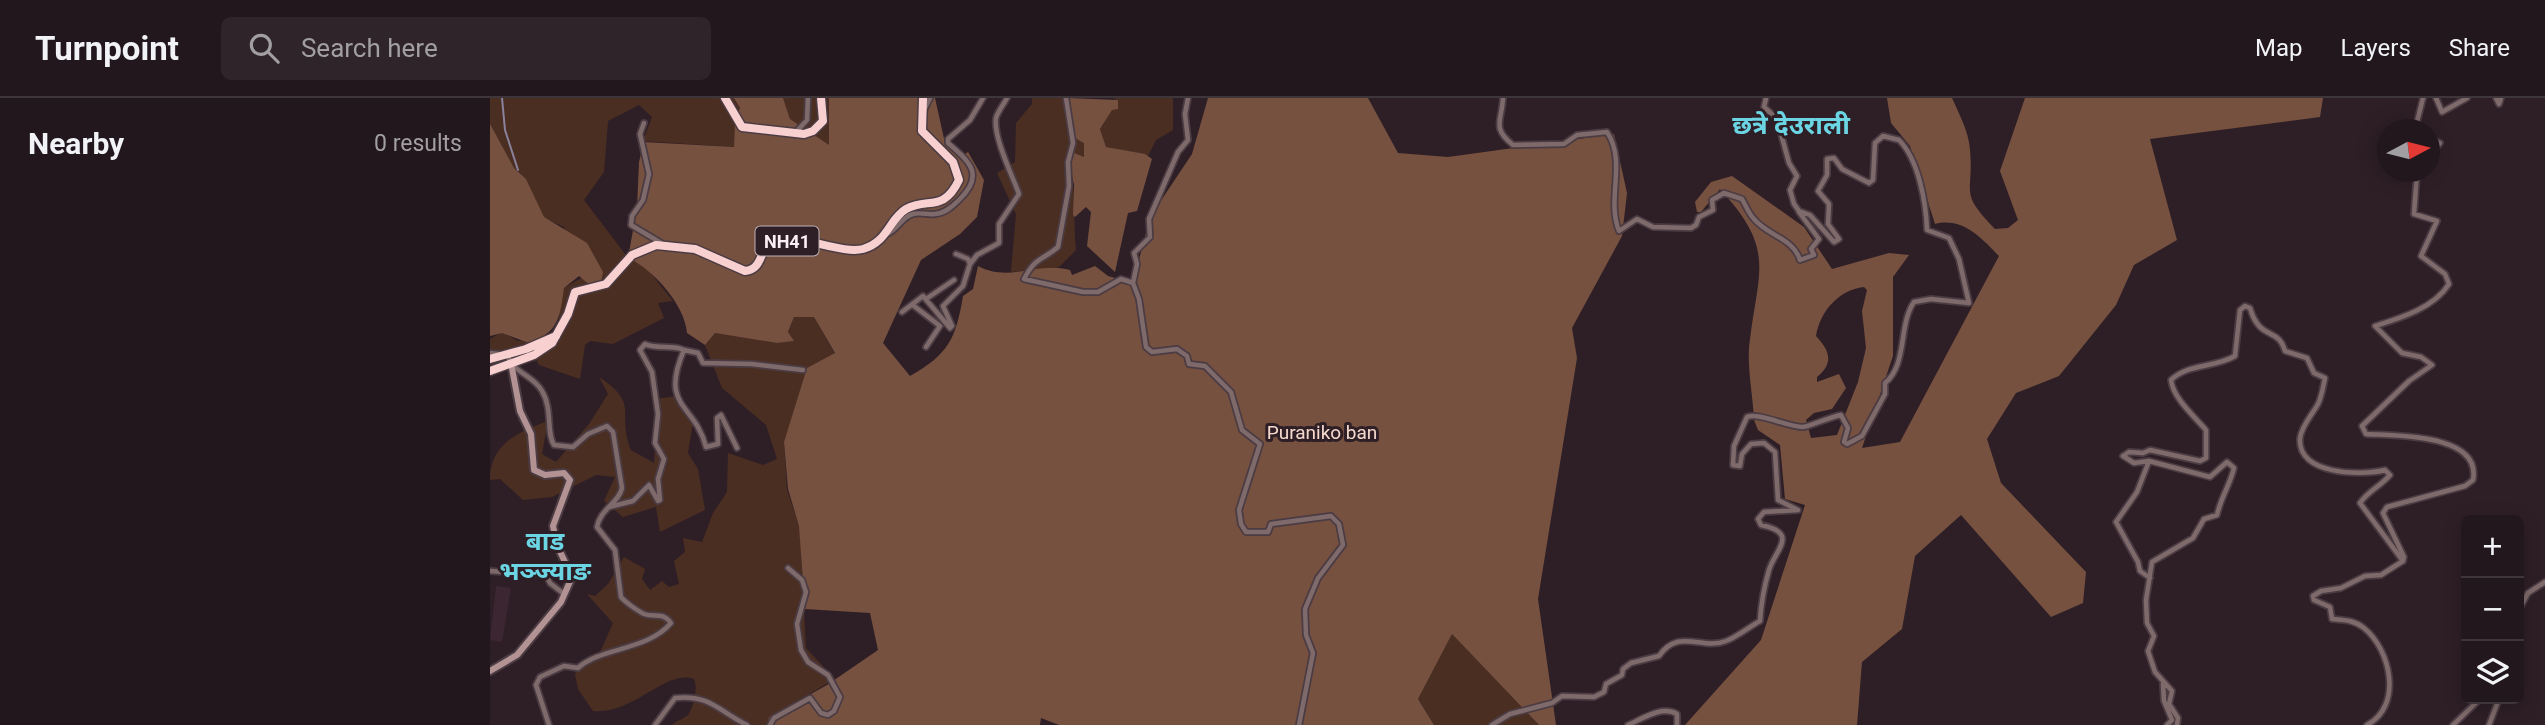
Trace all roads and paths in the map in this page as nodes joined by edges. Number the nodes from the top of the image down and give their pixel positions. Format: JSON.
{"nodes":[{"id":1,"x":725,"y":98,"type":"edge"},
{"id":2,"x":808,"y":98,"type":"edge"},
{"id":3,"x":821,"y":98,"type":"edge"},
{"id":4,"x":923,"y":98,"type":"edge"},
{"id":5,"x":930,"y":98,"type":"edge"},
{"id":6,"x":984,"y":98,"type":"edge"},
{"id":7,"x":1007,"y":98,"type":"edge"},
{"id":8,"x":1066,"y":98,"type":"edge"},
{"id":9,"x":1188,"y":98,"type":"edge"},
{"id":10,"x":1503,"y":98,"type":"edge"},
{"id":11,"x":1766,"y":98,"type":"edge"},
{"id":12,"x":2423,"y":98,"type":"edge"},
{"id":13,"x":2435,"y":98,"type":"edge"},
{"id":14,"x":2466,"y":98,"type":"edge"},
{"id":15,"x":920,"y":116,"type":"junction"},
{"id":16,"x":2418,"y":119,"type":"edge"},
{"id":17,"x":645,"y":123,"type":"dead end"},
{"id":18,"x":797,"y":132,"type":"junction"},
{"id":19,"x":2416,"y":182,"type":"edge"},
{"id":20,"x":1799,"y":211,"type":"junction"},
{"id":21,"x":887,"y":234,"type":"junction"},
{"id":22,"x":664,"y":246,"type":"junction"},
{"id":23,"x":956,"y":254,"type":"dead end"},
{"id":24,"x":970,"y":264,"type":"junction"},
{"id":25,"x":954,"y":280,"type":"dead end"},
{"id":26,"x":1133,"y":283,"type":"junction"},
{"id":27,"x":926,"y":299,"type":"junction"},
{"id":28,"x":914,"y":306,"type":"junction"},
{"id":29,"x":902,"y":312,"type":"dead end"},
{"id":30,"x":926,"y":347,"type":"dead end"},
{"id":31,"x":684,"y":351,"type":"junction"},
{"id":32,"x":490,"y":353,"type":"edge"},
{"id":33,"x":490,"y":359,"type":"edge"},
{"id":34,"x":509,"y":359,"type":"junction"},
{"id":35,"x":803,"y":370,"type":"dead end"},
{"id":36,"x":490,"y":371,"type":"edge"},
{"id":37,"x":737,"y":448,"type":"dead end"},
{"id":38,"x":2148,"y":460,"type":"junction"},
{"id":39,"x":604,"y":510,"type":"junction"},
{"id":40,"x":2403,"y":561,"type":"junction"},
{"id":41,"x":788,"y":568,"type":"dead end"},
{"id":42,"x":490,"y":570,"type":"edge"},
{"id":43,"x":2150,"y":579,"type":"junction"},
{"id":44,"x":2545,"y":582,"type":"edge"},
{"id":45,"x":565,"y":594,"type":"junction"},
{"id":46,"x":2524,"y":601,"type":"edge"},
{"id":47,"x":490,"y":671,"type":"edge"},
{"id":48,"x":2163,"y":683,"type":"junction"},
{"id":49,"x":2475,"y":704,"type":"edge"},
{"id":50,"x":2497,"y":704,"type":"edge"},
{"id":51,"x":549,"y":725,"type":"edge"},
{"id":52,"x":655,"y":725,"type":"edge"},
{"id":53,"x":747,"y":725,"type":"edge"},
{"id":54,"x":770,"y":725,"type":"edge"},
{"id":55,"x":1299,"y":725,"type":"edge"},
{"id":56,"x":1492,"y":725,"type":"edge"},
{"id":57,"x":1628,"y":725,"type":"edge"},
{"id":58,"x":1677,"y":725,"type":"edge"},
{"id":59,"x":2168,"y":725,"type":"edge"},
{"id":60,"x":2177,"y":725,"type":"edge"},
{"id":61,"x":2367,"y":725,"type":"edge"},
{"id":62,"x":2453,"y":725,"type":"edge"},
{"id":63,"x":2489,"y":725,"type":"edge"}],
"edges":[{"from":1,"to":18,"type":"highway"},
{"from":2,"to":18,"type":"street"},
{"from":3,"to":18,"type":"highway"},
{"from":4,"to":15,"type":"highway"},
{"from":5,"to":15,"type":"street"},
{"from":6,"to":21,"type":"street"},
{"from":7,"to":24,"type":"street"},
{"from":8,"to":26,"type":"street"},
{"from":9,"to":26,"type":"street"},
{"from":10,"to":20,"type":"street"},
{"from":11,"to":20,"type":"street"},
{"from":12,"to":16,"type":"street"},
{"from":13,"to":14,"type":"street"},
{"from":15,"to":21,"type":"highway","number":"NH41"},
{"from":17,"to":22,"type":"street"},
{"from":19,"to":40,"type":"street"},
{"from":20,"to":56,"type":"street"},
{"from":21,"to":22,"type":"highway","number":"NH41"},
{"from":22,"to":34,"type":"highway","number":"NH41"},
{"from":23,"to":24,"type":"street"},
{"from":24,"to":27,"type":"street"},
{"from":25,"to":27,"type":"street"},
{"from":26,"to":55,"type":"street"},
{"from":27,"to":28,"type":"street"},
{"from":28,"to":29,"type":"street"},
{"from":28,"to":30,"type":"street"},
{"from":31,"to":35,"type":"street"},
{"from":31,"to":37,"type":"street"},
{"from":31,"to":39,"type":"street"},
{"from":32,"to":34,"type":"street"},
{"from":33,"to":34,"type":"highway","number":"NH41"},
{"from":34,"to":36,"type":"highway","number":"NH41"},
{"from":34,"to":39,"type":"street"},
{"from":34,"to":45,"type":"street"},
{"from":38,"to":40,"type":"street"},
{"from":38,"to":43,"type":"street"},
{"from":38,"to":43,"type":"street"},
{"from":39,"to":51,"type":"street"},
{"from":40,"to":61,"type":"street"},
{"from":41,"to":54,"type":"street"},
{"from":42,"to":45,"type":"street"},
{"from":43,"to":48,"type":"street"},
{"from":44,"to":46,"type":"street"},
{"from":45,"to":47,"type":"street"},
{"from":48,"to":59,"type":"street"},
{"from":48,"to":60,"type":"street"},
{"from":49,"to":62,"type":"street"},
{"from":50,"to":63,"type":"street"},
{"from":52,"to":53,"type":"street"},
{"from":57,"to":58,"type":"street"}]}
